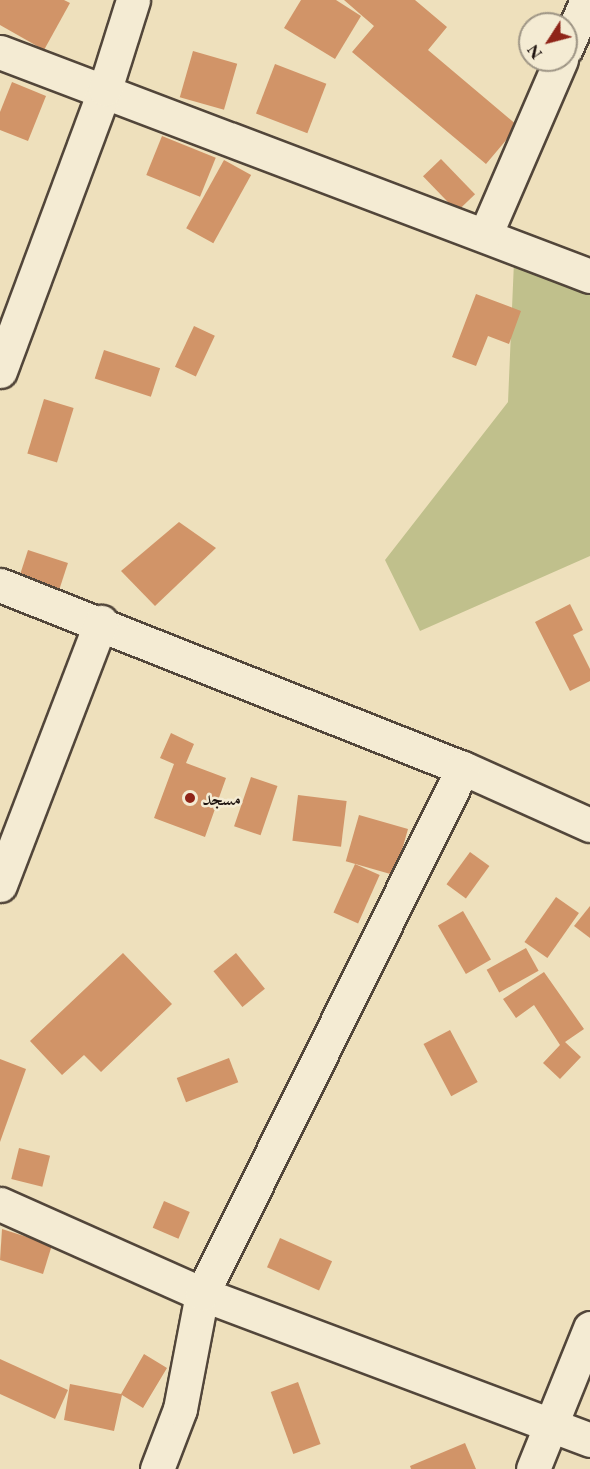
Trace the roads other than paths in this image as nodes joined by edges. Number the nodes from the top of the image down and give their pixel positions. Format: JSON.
{"nodes":[{"id":1,"x":133,"y":0,"type":"edge"},
{"id":2,"x":587,"y":0,"type":"edge"},
{"id":3,"x":578,"y":21,"type":"edge"},
{"id":4,"x":0,"y":52,"type":"edge"},
{"id":5,"x":556,"y":72,"type":"edge"},
{"id":6,"x":105,"y":89,"type":"junction"},
{"id":7,"x":486,"y":233,"type":"junction"},
{"id":8,"x":590,"y":276,"type":"edge"},
{"id":9,"x":0,"y":371,"type":"edge"},
{"id":10,"x":0,"y":585,"type":"edge"},
{"id":11,"x":101,"y":622,"type":"junction"},
{"id":12,"x":463,"y":768,"type":"junction"},
{"id":13,"x":590,"y":825,"type":"edge"},
{"id":14,"x":0,"y":885,"type":"edge"},
{"id":15,"x":0,"y":1204,"type":"edge"},
{"id":16,"x":202,"y":1294,"type":"junction"},
{"id":17,"x":590,"y":1328,"type":"edge"},
{"id":18,"x":551,"y":1424,"type":"junction"},
{"id":19,"x":590,"y":1440,"type":"edge"},
{"id":20,"x":157,"y":1469,"type":"edge"},
{"id":21,"x":533,"y":1469,"type":"edge"}],
"edges":[{"from":1,"to":6,"type":"street"},
{"from":2,"to":3,"type":"street"},
{"from":4,"to":6,"type":"street"},
{"from":5,"to":7,"type":"street"},
{"from":6,"to":7,"type":"street"},
{"from":6,"to":9,"type":"street"},
{"from":7,"to":8,"type":"street"},
{"from":10,"to":11,"type":"street"},
{"from":11,"to":12,"type":"street"},
{"from":11,"to":14,"type":"street"},
{"from":12,"to":13,"type":"street"},
{"from":12,"to":16,"type":"street"},
{"from":15,"to":16,"type":"street"},
{"from":16,"to":18,"type":"street"},
{"from":16,"to":20,"type":"street"},
{"from":17,"to":18,"type":"street"},
{"from":18,"to":19,"type":"street"},
{"from":18,"to":21,"type":"street"}]}
